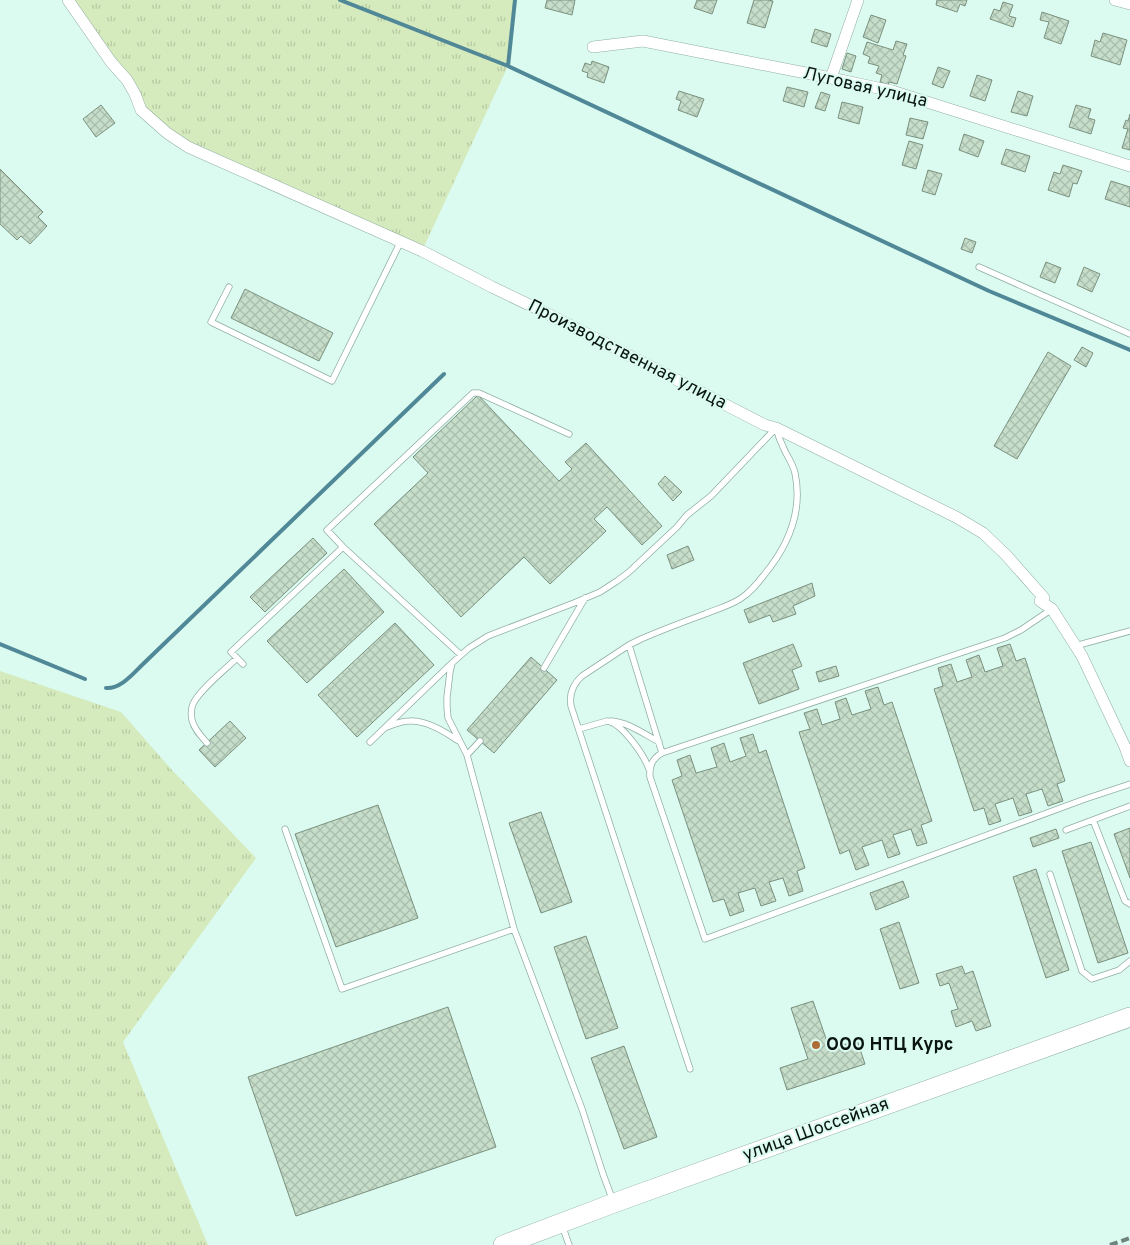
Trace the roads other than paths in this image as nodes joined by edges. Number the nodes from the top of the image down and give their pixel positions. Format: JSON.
{"nodes":[{"id":1,"x":68,"y":0,"type":"edge"},
{"id":2,"x":858,"y":0,"type":"edge"},
{"id":3,"x":1115,"y":0,"type":"edge"},
{"id":4,"x":1130,"y":4,"type":"edge"},
{"id":5,"x":593,"y":47,"type":"dead end"},
{"id":6,"x":831,"y":78,"type":"junction"},
{"id":7,"x":1130,"y":166,"type":"edge"},
{"id":8,"x":401,"y":241,"type":"junction"},
{"id":9,"x":978,"y":267,"type":"dead end"},
{"id":10,"x":229,"y":287,"type":"dead end"},
{"id":11,"x":1130,"y":334,"type":"edge"},
{"id":12,"x":776,"y":428,"type":"junction"},
{"id":13,"x":569,"y":434,"type":"dead end"},
{"id":14,"x":343,"y":547,"type":"junction"},
{"id":15,"x":585,"y":598,"type":"junction"},
{"id":16,"x":1052,"y":609,"type":"junction"},
{"id":17,"x":1130,"y":631,"type":"edge"},
{"id":18,"x":629,"y":644,"type":"junction"},
{"id":19,"x":1075,"y":646,"type":"junction"},
{"id":20,"x":461,"y":655,"type":"junction"},
{"id":21,"x":237,"y":658,"type":"junction"},
{"id":22,"x":452,"y":663,"type":"junction"},
{"id":23,"x":243,"y":664,"type":"dead end"},
{"id":24,"x":544,"y":668,"type":"dead end"},
{"id":25,"x":609,"y":721,"type":"junction"},
{"id":26,"x":383,"y":728,"type":"junction"},
{"id":27,"x":579,"y":729,"type":"junction"},
{"id":28,"x":459,"y":741,"type":"junction"},
{"id":29,"x":480,"y":741,"type":"dead end"},
{"id":30,"x":370,"y":742,"type":"dead end"},
{"id":31,"x":659,"y":742,"type":"junction"},
{"id":32,"x":207,"y":743,"type":"dead end"},
{"id":33,"x":662,"y":753,"type":"junction"},
{"id":34,"x":467,"y":755,"type":"junction"},
{"id":35,"x":1130,"y":760,"type":"edge"},
{"id":36,"x":650,"y":769,"type":"junction"},
{"id":37,"x":1130,"y":784,"type":"edge"},
{"id":38,"x":1130,"y":806,"type":"edge"},
{"id":39,"x":1093,"y":820,"type":"junction"},
{"id":40,"x":285,"y":829,"type":"dead end"},
{"id":41,"x":1066,"y":830,"type":"dead end"},
{"id":42,"x":1050,"y":874,"type":"dead end"},
{"id":43,"x":1130,"y":904,"type":"edge"},
{"id":44,"x":514,"y":929,"type":"junction"},
{"id":45,"x":1130,"y":961,"type":"edge"},
{"id":46,"x":1130,"y":1017,"type":"edge"},
{"id":47,"x":690,"y":1069,"type":"dead end"},
{"id":48,"x":614,"y":1203,"type":"junction"},
{"id":49,"x":562,"y":1223,"type":"junction"},
{"id":50,"x":503,"y":1245,"type":"edge"},
{"id":51,"x":570,"y":1245,"type":"edge"}],
"edges":[{"from":1,"to":8,"type":"street","name":"Производственная улица"},
{"from":2,"to":6,"type":"street"},
{"from":3,"to":4,"type":"street"},
{"from":5,"to":6,"type":"street","name":"Луговая улица"},
{"from":6,"to":7,"type":"street","name":"Луговая улица"},
{"from":8,"to":10,"type":"lane"},
{"from":8,"to":12,"type":"street","name":"Производственная улица"},
{"from":9,"to":11,"type":"lane"},
{"from":12,"to":15,"type":"lane"},
{"from":12,"to":16,"type":"street","name":"Производственная улица"},
{"from":12,"to":18,"type":"lane"},
{"from":13,"to":14,"type":"lane"},
{"from":14,"to":20,"type":"lane"},
{"from":14,"to":21,"type":"lane"},
{"from":15,"to":20,"type":"lane"},
{"from":15,"to":24,"type":"lane"},
{"from":16,"to":19,"type":"street","name":"Производственная улица"},
{"from":16,"to":33,"type":"lane"},
{"from":17,"to":19,"type":"lane"},
{"from":18,"to":27,"type":"lane"},
{"from":18,"to":31,"type":"lane"},
{"from":19,"to":35,"type":"street","name":"Производственная улица"},
{"from":20,"to":22,"type":"lane"},
{"from":21,"to":23,"type":"lane"},
{"from":21,"to":32,"type":"lane"},
{"from":22,"to":26,"type":"lane"},
{"from":22,"to":28,"type":"lane"},
{"from":25,"to":27,"type":"lane"},
{"from":25,"to":31,"type":"lane"},
{"from":25,"to":36,"type":"lane"},
{"from":26,"to":28,"type":"lane"},
{"from":26,"to":30,"type":"lane"},
{"from":27,"to":47,"type":"lane"},
{"from":28,"to":34,"type":"lane"},
{"from":29,"to":34,"type":"lane"},
{"from":31,"to":33,"type":"lane"},
{"from":33,"to":36,"type":"lane"},
{"from":34,"to":44,"type":"lane"},
{"from":36,"to":37,"type":"lane"},
{"from":38,"to":39,"type":"lane"},
{"from":39,"to":41,"type":"lane"},
{"from":39,"to":43,"type":"lane"},
{"from":40,"to":44,"type":"lane"},
{"from":42,"to":45,"type":"lane"},
{"from":44,"to":48,"type":"lane"},
{"from":46,"to":48,"type":"main road","name":"улица Шоссейная"},
{"from":48,"to":49,"type":"main road","name":"улица Шоссейная"},
{"from":49,"to":50,"type":"main road","name":"улица Шоссейная"},
{"from":49,"to":51,"type":"lane"}]}
